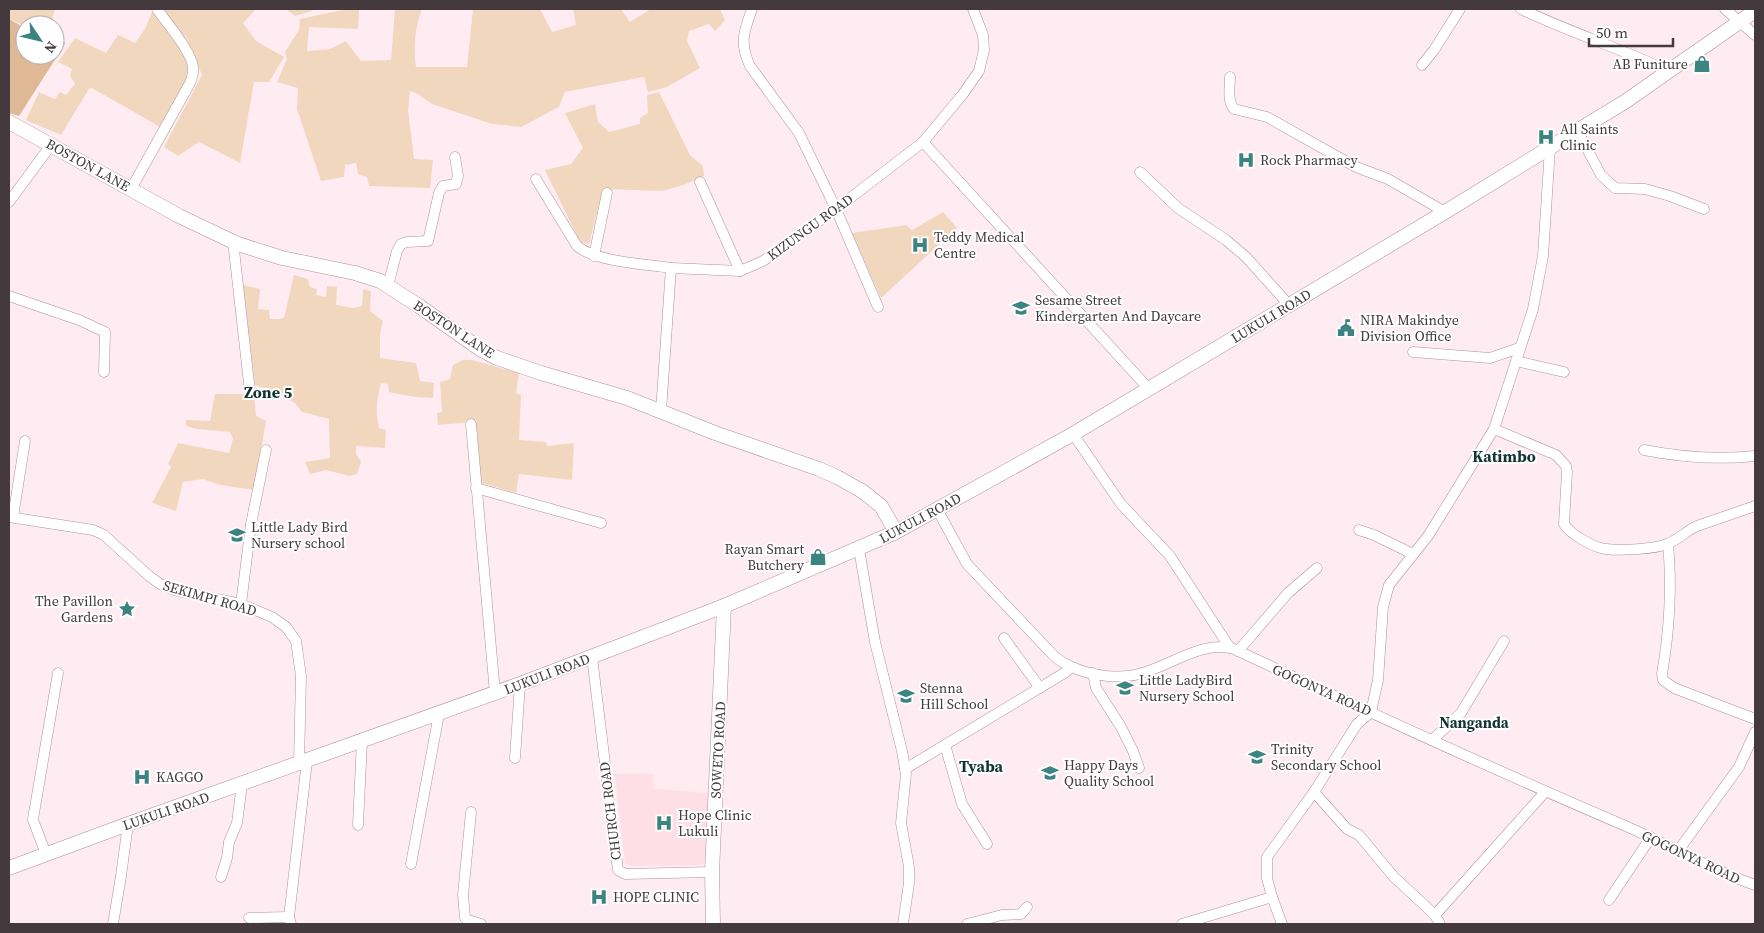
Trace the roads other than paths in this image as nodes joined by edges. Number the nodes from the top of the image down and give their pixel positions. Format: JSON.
{"nodes":[{"id":1,"x":157,"y":9,"type":"edge"},
{"id":2,"x":752,"y":9,"type":"edge"},
{"id":3,"x":974,"y":9,"type":"edge"},
{"id":4,"x":1460,"y":9,"type":"edge"},
{"id":5,"x":1521,"y":9,"type":"edge"},
{"id":6,"x":1725,"y":9,"type":"edge"},
{"id":7,"x":1755,"y":11,"type":"edge"},
{"id":8,"x":1740,"y":22,"type":"junction"},
{"id":9,"x":1755,"y":35,"type":"edge"},
{"id":10,"x":1422,"y":65,"type":"dead end"},
{"id":11,"x":1668,"y":71,"type":"junction"},
{"id":12,"x":1230,"y":77,"type":"dead end"},
{"id":13,"x":9,"y":122,"type":"edge"},
{"id":14,"x":1577,"y":130,"type":"junction"},
{"id":15,"x":923,"y":142,"type":"junction"},
{"id":16,"x":51,"y":145,"type":"junction"},
{"id":17,"x":1550,"y":148,"type":"junction"},
{"id":18,"x":455,"y":157,"type":"dead end"},
{"id":19,"x":1140,"y":172,"type":"dead end"},
{"id":20,"x":536,"y":180,"type":"dead end"},
{"id":21,"x":700,"y":182,"type":"dead end"},
{"id":22,"x":131,"y":189,"type":"junction"},
{"id":23,"x":607,"y":193,"type":"dead end"},
{"id":24,"x":9,"y":202,"type":"edge"},
{"id":25,"x":836,"y":209,"type":"junction"},
{"id":26,"x":1704,"y":209,"type":"dead end"},
{"id":27,"x":1445,"y":212,"type":"junction"},
{"id":28,"x":233,"y":241,"type":"junction"},
{"id":29,"x":594,"y":256,"type":"junction"},
{"id":30,"x":671,"y":268,"type":"junction"},
{"id":31,"x":740,"y":271,"type":"junction"},
{"id":32,"x":388,"y":286,"type":"junction"},
{"id":33,"x":9,"y":296,"type":"edge"},
{"id":34,"x":1289,"y":305,"type":"junction"},
{"id":35,"x":878,"y":307,"type":"dead end"},
{"id":36,"x":1520,"y":348,"type":"junction"},
{"id":37,"x":1413,"y":352,"type":"dead end"},
{"id":38,"x":1516,"y":361,"type":"junction"},
{"id":39,"x":104,"y":372,"type":"dead end"},
{"id":40,"x":1564,"y":372,"type":"dead end"},
{"id":41,"x":1149,"y":389,"type":"junction"},
{"id":42,"x":250,"y":392,"type":"dead end"},
{"id":43,"x":661,"y":411,"type":"junction"},
{"id":44,"x":471,"y":424,"type":"dead end"},
{"id":45,"x":1494,"y":429,"type":"junction"},
{"id":46,"x":1074,"y":434,"type":"junction"},
{"id":47,"x":25,"y":442,"type":"dead end"},
{"id":48,"x":266,"y":450,"type":"dead end"},
{"id":49,"x":1644,"y":450,"type":"dead end"},
{"id":50,"x":1755,"y":456,"type":"edge"},
{"id":51,"x":476,"y":488,"type":"junction"},
{"id":52,"x":1755,"y":506,"type":"edge"},
{"id":53,"x":937,"y":510,"type":"junction"},
{"id":54,"x":11,"y":517,"type":"edge"},
{"id":55,"x":601,"y":523,"type":"dead end"},
{"id":56,"x":1359,"y":530,"type":"dead end"},
{"id":57,"x":896,"y":532,"type":"junction"},
{"id":58,"x":1668,"y":544,"type":"junction"},
{"id":59,"x":859,"y":549,"type":"junction"},
{"id":60,"x":1413,"y":554,"type":"junction"},
{"id":61,"x":1317,"y":568,"type":"dead end"},
{"id":62,"x":241,"y":604,"type":"junction"},
{"id":63,"x":724,"y":606,"type":"junction"},
{"id":64,"x":1004,"y":638,"type":"dead end"},
{"id":65,"x":1504,"y":641,"type":"dead end"},
{"id":66,"x":1234,"y":650,"type":"junction"},
{"id":67,"x":592,"y":657,"type":"junction"},
{"id":68,"x":1071,"y":667,"type":"junction"},
{"id":69,"x":58,"y":673,"type":"dead end"},
{"id":70,"x":1093,"y":673,"type":"junction"},
{"id":71,"x":520,"y":684,"type":"junction"},
{"id":72,"x":1040,"y":688,"type":"junction"},
{"id":73,"x":495,"y":694,"type":"junction"},
{"id":74,"x":1371,"y":712,"type":"junction"},
{"id":75,"x":439,"y":714,"type":"junction"},
{"id":76,"x":1755,"y":719,"type":"edge"},
{"id":77,"x":1755,"y":732,"type":"edge"},
{"id":78,"x":1432,"y":740,"type":"junction"},
{"id":79,"x":362,"y":741,"type":"junction"},
{"id":80,"x":945,"y":745,"type":"junction"},
{"id":81,"x":514,"y":758,"type":"dead end"},
{"id":82,"x":303,"y":762,"type":"junction"},
{"id":83,"x":1139,"y":768,"type":"dead end"},
{"id":84,"x":905,"y":769,"type":"junction"},
{"id":85,"x":242,"y":784,"type":"junction"},
{"id":86,"x":1314,"y":792,"type":"junction"},
{"id":87,"x":1545,"y":792,"type":"junction"},
{"id":88,"x":471,"y":812,"type":"dead end"},
{"id":89,"x":128,"y":824,"type":"junction"},
{"id":90,"x":358,"y":826,"type":"dead end"},
{"id":91,"x":1652,"y":837,"type":"junction"},
{"id":92,"x":987,"y":844,"type":"dead end"},
{"id":93,"x":1678,"y":851,"type":"junction"},
{"id":94,"x":46,"y":854,"type":"junction"},
{"id":95,"x":411,"y":864,"type":"dead end"},
{"id":96,"x":9,"y":868,"type":"edge"},
{"id":97,"x":712,"y":872,"type":"junction"},
{"id":98,"x":221,"y":877,"type":"dead end"},
{"id":99,"x":1755,"y":886,"type":"edge"},
{"id":100,"x":1272,"y":897,"type":"junction"},
{"id":101,"x":1609,"y":900,"type":"dead end"},
{"id":102,"x":1027,"y":907,"type":"dead end"},
{"id":103,"x":249,"y":918,"type":"dead end"},
{"id":104,"x":290,"y":920,"type":"edge"},
{"id":105,"x":1438,"y":920,"type":"edge"},
{"id":106,"x":113,"y":924,"type":"edge"},
{"id":107,"x":481,"y":924,"type":"edge"},
{"id":108,"x":713,"y":924,"type":"edge"},
{"id":109,"x":903,"y":924,"type":"edge"},
{"id":110,"x":968,"y":924,"type":"edge"},
{"id":111,"x":1182,"y":924,"type":"edge"},
{"id":112,"x":1282,"y":924,"type":"edge"}],
"edges":[{"from":1,"to":22,"type":"street"},
{"from":2,"to":25,"type":"street"},
{"from":3,"to":15,"type":"street","name":"KIZUNGU ROAD"},
{"from":4,"to":10,"type":"street"},
{"from":5,"to":11,"type":"street"},
{"from":6,"to":8,"type":"street"},
{"from":7,"to":8,"type":"street","name":"LUKULI ROAD"},
{"from":8,"to":9,"type":"street"},
{"from":8,"to":11,"type":"street","name":"LUKULI ROAD"},
{"from":11,"to":14,"type":"street","name":"LUKULI ROAD"},
{"from":12,"to":27,"type":"street"},
{"from":13,"to":16,"type":"street","name":"BOSTON LANE"},
{"from":14,"to":17,"type":"street","name":"LUKULI ROAD"},
{"from":14,"to":26,"type":"street"},
{"from":15,"to":25,"type":"street","name":"KIZUNGU ROAD"},
{"from":15,"to":41,"type":"street"},
{"from":16,"to":22,"type":"street","name":"BOSTON LANE"},
{"from":16,"to":24,"type":"street"},
{"from":17,"to":27,"type":"street","name":"LUKULI ROAD"},
{"from":17,"to":36,"type":"street"},
{"from":18,"to":32,"type":"street"},
{"from":19,"to":34,"type":"street"},
{"from":20,"to":29,"type":"street"},
{"from":21,"to":31,"type":"street"},
{"from":22,"to":28,"type":"street","name":"BOSTON LANE"},
{"from":23,"to":29,"type":"street"},
{"from":25,"to":31,"type":"street","name":"KIZUNGU ROAD"},
{"from":25,"to":35,"type":"street"},
{"from":27,"to":34,"type":"street","name":"LUKULI ROAD"},
{"from":28,"to":32,"type":"street","name":"BOSTON LANE"},
{"from":28,"to":42,"type":"street"},
{"from":29,"to":30,"type":"street","name":"KIZUNGU ROAD"},
{"from":30,"to":31,"type":"street","name":"KIZUNGU ROAD"},
{"from":30,"to":43,"type":"street"},
{"from":32,"to":43,"type":"street","name":"BOSTON LANE"},
{"from":33,"to":39,"type":"street"},
{"from":34,"to":41,"type":"street","name":"LUKULI ROAD"},
{"from":36,"to":37,"type":"street"},
{"from":36,"to":38,"type":"street"},
{"from":38,"to":40,"type":"street"},
{"from":38,"to":45,"type":"street"},
{"from":41,"to":46,"type":"street","name":"LUKULI ROAD"},
{"from":43,"to":57,"type":"street","name":"BOSTON LANE"},
{"from":44,"to":51,"type":"street"},
{"from":45,"to":58,"type":"street"},
{"from":45,"to":60,"type":"street"},
{"from":46,"to":53,"type":"street","name":"LUKULI ROAD"},
{"from":46,"to":66,"type":"street"},
{"from":47,"to":54,"type":"street"},
{"from":48,"to":62,"type":"street"},
{"from":49,"to":50,"type":"street"},
{"from":51,"to":55,"type":"street"},
{"from":51,"to":73,"type":"street"},
{"from":52,"to":58,"type":"street"},
{"from":53,"to":57,"type":"street","name":"LUKULI ROAD"},
{"from":53,"to":68,"type":"street","name":"GOGONYA ROAD"},
{"from":54,"to":62,"type":"street","name":"SEKIMPI ROAD"},
{"from":56,"to":60,"type":"street"},
{"from":57,"to":59,"type":"street","name":"LUKULI ROAD"},
{"from":58,"to":76,"type":"street"},
{"from":59,"to":63,"type":"street","name":"LUKULI ROAD"},
{"from":59,"to":84,"type":"street"},
{"from":60,"to":74,"type":"street"},
{"from":61,"to":66,"type":"street"},
{"from":62,"to":82,"type":"street","name":"SEKIMPI ROAD"},
{"from":63,"to":67,"type":"street","name":"LUKULI ROAD"},
{"from":63,"to":97,"type":"street","name":"SOWETO ROAD"},
{"from":64,"to":72,"type":"street"},
{"from":65,"to":78,"type":"street"},
{"from":66,"to":70,"type":"street","name":"GOGONYA ROAD"},
{"from":66,"to":74,"type":"street","name":"GOGONYA ROAD"},
{"from":67,"to":71,"type":"street","name":"LUKULI ROAD"},
{"from":67,"to":97,"type":"street","name":"CHURCH ROAD"},
{"from":68,"to":70,"type":"street","name":"GOGONYA ROAD"},
{"from":68,"to":72,"type":"street"},
{"from":69,"to":94,"type":"street"},
{"from":70,"to":83,"type":"street"},
{"from":71,"to":73,"type":"street","name":"LUKULI ROAD"},
{"from":71,"to":81,"type":"street"},
{"from":72,"to":80,"type":"street"},
{"from":73,"to":75,"type":"street","name":"LUKULI ROAD"},
{"from":74,"to":78,"type":"street","name":"GOGONYA ROAD"},
{"from":74,"to":86,"type":"street"},
{"from":75,"to":79,"type":"street","name":"LUKULI ROAD"},
{"from":75,"to":95,"type":"street"},
{"from":77,"to":93,"type":"street"},
{"from":78,"to":87,"type":"street","name":"GOGONYA ROAD"},
{"from":79,"to":82,"type":"street","name":"LUKULI ROAD"},
{"from":79,"to":90,"type":"street"},
{"from":80,"to":84,"type":"street"},
{"from":80,"to":92,"type":"street"},
{"from":82,"to":85,"type":"street","name":"LUKULI ROAD"},
{"from":82,"to":104,"type":"street","name":"SEKIMPI ROAD"},
{"from":84,"to":109,"type":"street"},
{"from":85,"to":89,"type":"street","name":"LUKULI ROAD"},
{"from":85,"to":98,"type":"street"},
{"from":86,"to":100,"type":"street"},
{"from":86,"to":105,"type":"street"},
{"from":87,"to":91,"type":"street","name":"GOGONYA ROAD"},
{"from":87,"to":105,"type":"street"},
{"from":88,"to":107,"type":"street"},
{"from":89,"to":94,"type":"street","name":"LUKULI ROAD"},
{"from":89,"to":106,"type":"street"},
{"from":91,"to":93,"type":"street","name":"GOGONYA ROAD"},
{"from":91,"to":101,"type":"street"},
{"from":93,"to":99,"type":"street","name":"GOGONYA ROAD"},
{"from":94,"to":96,"type":"street","name":"LUKULI ROAD"},
{"from":97,"to":108,"type":"street","name":"SOWETO ROAD"},
{"from":100,"to":111,"type":"street"},
{"from":100,"to":112,"type":"street"},
{"from":102,"to":110,"type":"street"},
{"from":103,"to":104,"type":"street"}]}
